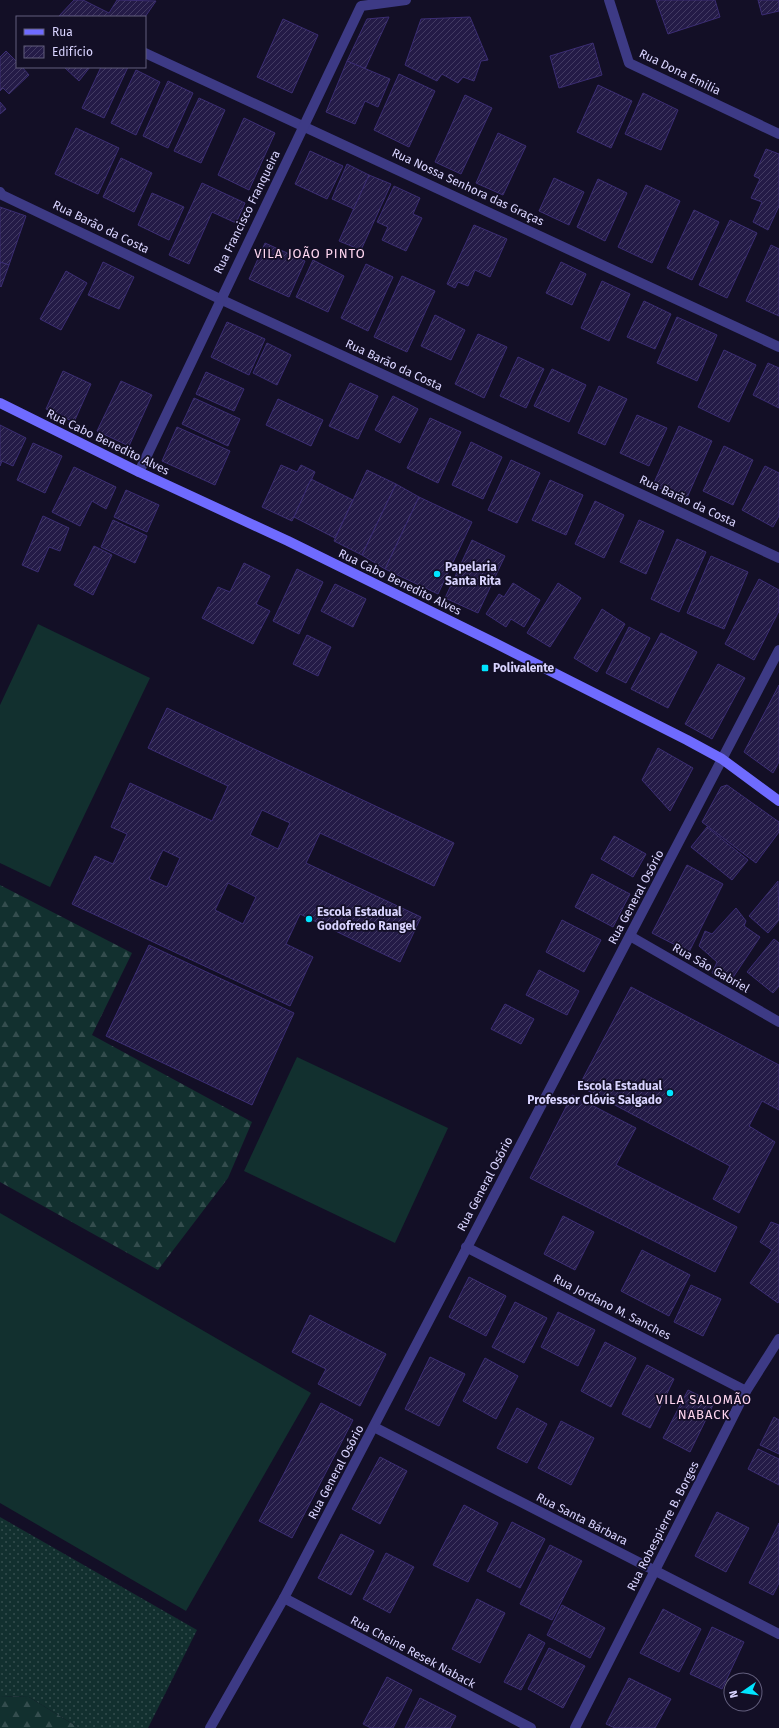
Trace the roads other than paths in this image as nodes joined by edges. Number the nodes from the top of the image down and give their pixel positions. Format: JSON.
{"nodes":[{"id":1,"x":406,"y":0,"type":"edge"},
{"id":2,"x":609,"y":0,"type":"edge"},
{"id":3,"x":146,"y":52,"type":"edge"},
{"id":4,"x":304,"y":125,"type":"junction"},
{"id":5,"x":779,"y":134,"type":"edge"},
{"id":6,"x":0,"y":192,"type":"edge"},
{"id":7,"x":220,"y":299,"type":"junction"},
{"id":8,"x":779,"y":347,"type":"edge"},
{"id":9,"x":0,"y":403,"type":"edge"},
{"id":10,"x":139,"y":472,"type":"junction"},
{"id":11,"x":779,"y":558,"type":"edge"},
{"id":12,"x":779,"y":650,"type":"edge"},
{"id":13,"x":722,"y":759,"type":"junction"},
{"id":14,"x":779,"y":801,"type":"edge"},
{"id":15,"x":630,"y":936,"type":"junction"},
{"id":16,"x":779,"y":1022,"type":"edge"},
{"id":17,"x":466,"y":1247,"type":"junction"},
{"id":18,"x":779,"y":1339,"type":"edge"},
{"id":19,"x":746,"y":1391,"type":"junction"},
{"id":20,"x":374,"y":1427,"type":"junction"},
{"id":21,"x":655,"y":1570,"type":"junction"},
{"id":22,"x":284,"y":1598,"type":"junction"},
{"id":23,"x":779,"y":1634,"type":"edge"},
{"id":24,"x":210,"y":1728,"type":"edge"},
{"id":25,"x":531,"y":1728,"type":"edge"},
{"id":26,"x":575,"y":1728,"type":"edge"}],
"edges":[{"from":1,"to":4,"type":"street","name":"Rua Francisco Franqueira"},
{"from":2,"to":5,"type":"street","name":"Rua Dona Emilia"},
{"from":3,"to":4,"type":"street","name":"Rua Nossa Senhora das Graças"},
{"from":4,"to":7,"type":"street","name":"Rua Francisco Franqueira"},
{"from":4,"to":8,"type":"street","name":"Rua Nossa Senhora das Graças"},
{"from":6,"to":7,"type":"street","name":"Rua Barão da Costa"},
{"from":7,"to":10,"type":"street","name":"Rua Francisco Franqueira"},
{"from":7,"to":11,"type":"street","name":"Rua Barão da Costa"},
{"from":9,"to":10,"type":"main road","name":"Rua Cabo Benedito Alves"},
{"from":10,"to":13,"type":"main road","name":"Rua Cabo Benedito Alves"},
{"from":12,"to":13,"type":"street","name":"Rua General Osório"},
{"from":13,"to":14,"type":"main road","name":"Rua Cabo Benedito Alves"},
{"from":13,"to":15,"type":"street","name":"Rua General Osório"},
{"from":15,"to":16,"type":"street","name":"Rua São Gabriel"},
{"from":15,"to":17,"type":"street","name":"Rua General Osório"},
{"from":17,"to":19,"type":"street","name":"Rua Jordano M. Sanches"},
{"from":17,"to":20,"type":"street","name":"Rua General Osório"},
{"from":18,"to":19,"type":"street","name":"Rua Robespierre B. Borges"},
{"from":19,"to":21,"type":"street","name":"Rua Robespierre B. Borges"},
{"from":20,"to":21,"type":"street","name":"Rua Santa Bárbara"},
{"from":20,"to":22,"type":"street","name":"Rua General Osório"},
{"from":21,"to":23,"type":"street","name":"Rua Santa Bárbara"},
{"from":21,"to":26,"type":"street","name":"Rua Robespierre B. Borges"},
{"from":22,"to":24,"type":"street","name":"Rua General Osório"},
{"from":22,"to":25,"type":"street","name":"Rua Cheine Resek Naback"}]}
